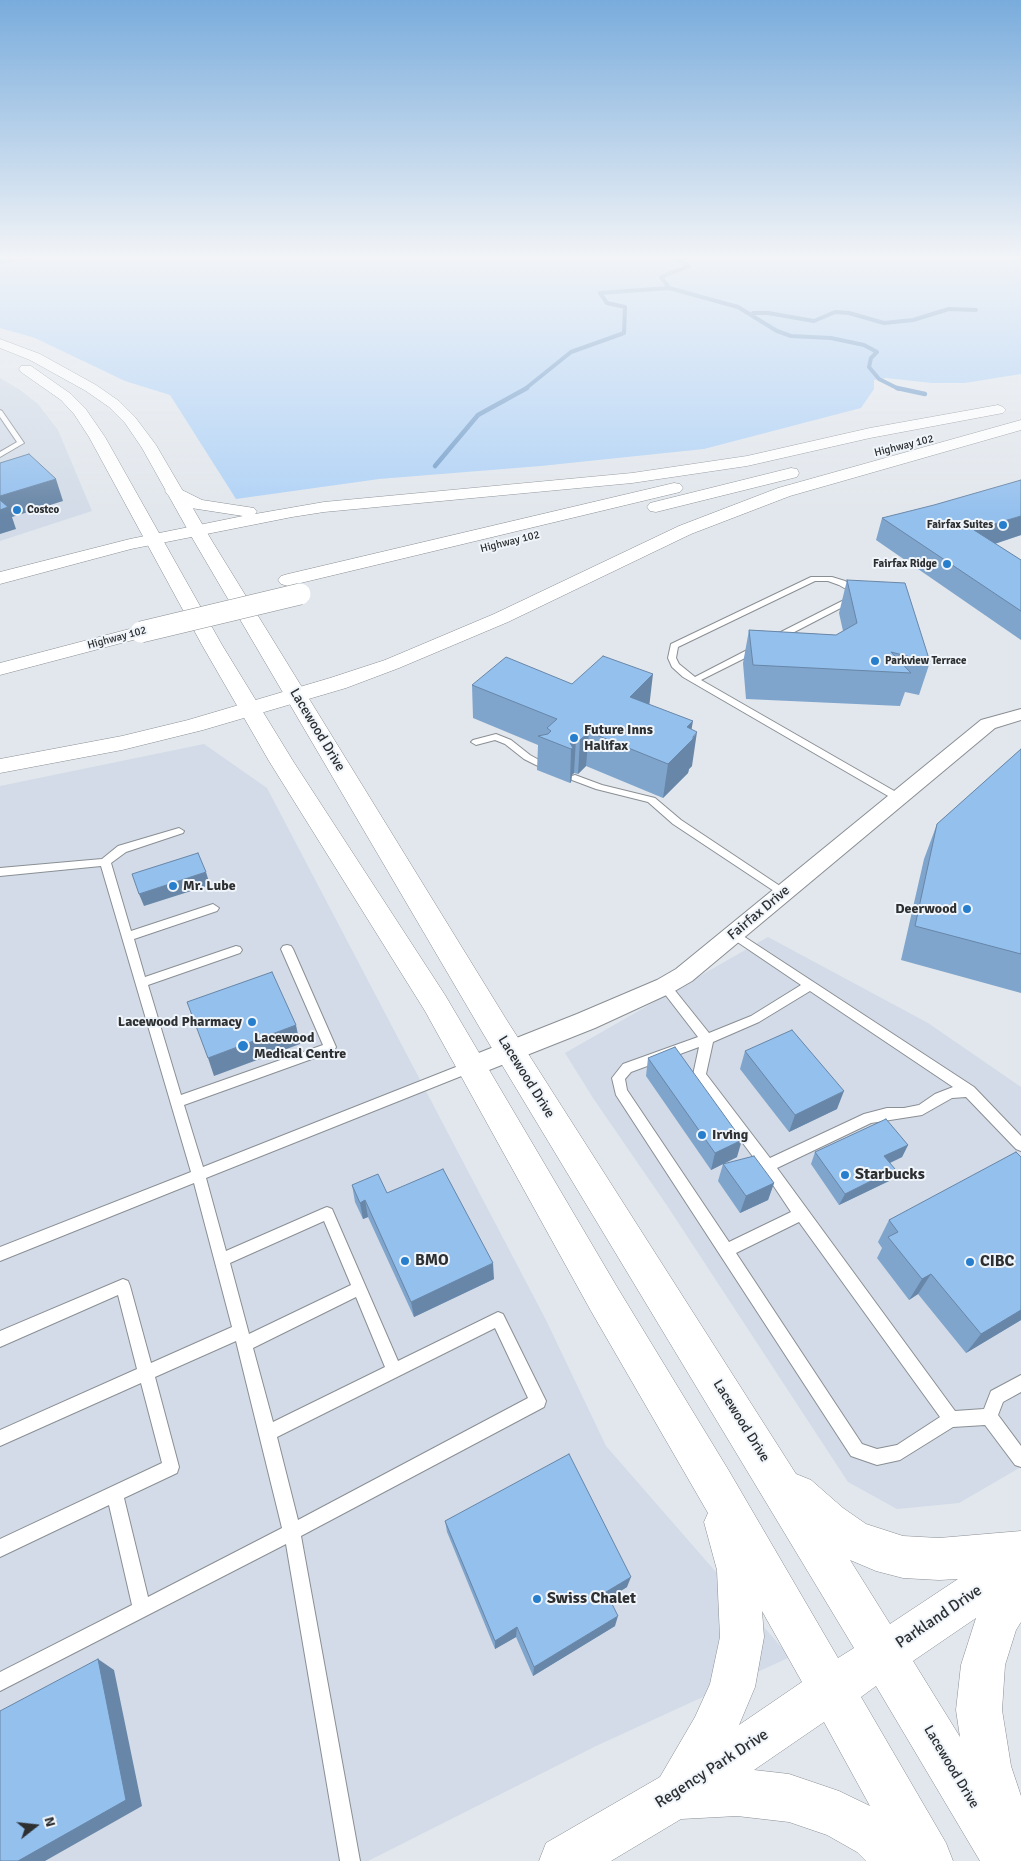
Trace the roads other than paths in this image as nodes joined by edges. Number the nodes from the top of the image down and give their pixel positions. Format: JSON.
{"nodes":[{"id":1,"x":0,"y":343,"type":"edge"},
{"id":2,"x":0,"y":356,"type":"edge"},
{"id":3,"x":1011,"y":411,"type":"edge"},
{"id":4,"x":0,"y":412,"type":"edge"},
{"id":5,"x":1021,"y":425,"type":"edge"},
{"id":6,"x":0,"y":455,"type":"edge"},
{"id":7,"x":174,"y":492,"type":"junction"},
{"id":8,"x":292,"y":512,"type":"junction"},
{"id":9,"x":196,"y":530,"type":"junction"},
{"id":10,"x":154,"y":538,"type":"junction"},
{"id":11,"x":0,"y":578,"type":"edge"},
{"id":12,"x":294,"y":587,"type":"junction"},
{"id":13,"x":136,"y":624,"type":"junction"},
{"id":14,"x":0,"y":651,"type":"edge"},
{"id":15,"x":743,"y":655,"type":"junction"},
{"id":16,"x":768,"y":656,"type":"edge"},
{"id":17,"x":0,"y":669,"type":"edge"},
{"id":18,"x":695,"y":680,"type":"junction"},
{"id":19,"x":296,"y":696,"type":"junction"},
{"id":20,"x":252,"y":709,"type":"junction"},
{"id":21,"x":1021,"y":714,"type":"edge"},
{"id":22,"x":476,"y":742,"type":"dead end"},
{"id":23,"x":543,"y":765,"type":"edge"},
{"id":24,"x":0,"y":766,"type":"edge"},
{"id":25,"x":575,"y":778,"type":"edge"},
{"id":26,"x":899,"y":798,"type":"junction"},
{"id":27,"x":179,"y":831,"type":"dead end"},
{"id":28,"x":105,"y":862,"type":"junction"},
{"id":29,"x":0,"y":872,"type":"edge"},
{"id":30,"x":784,"y":892,"type":"junction"},
{"id":31,"x":213,"y":908,"type":"dead end"},
{"id":32,"x":734,"y":934,"type":"junction"},
{"id":33,"x":127,"y":937,"type":"junction"},
{"id":34,"x":287,"y":949,"type":"dead end"},
{"id":35,"x":236,"y":950,"type":"dead end"},
{"id":36,"x":141,"y":984,"type":"junction"},
{"id":37,"x":810,"y":985,"type":"junction"},
{"id":38,"x":665,"y":986,"type":"junction"},
{"id":39,"x":707,"y":1039,"type":"junction"},
{"id":40,"x":510,"y":1051,"type":"junction"},
{"id":41,"x":470,"y":1067,"type":"junction"},
{"id":42,"x":969,"y":1091,"type":"junction"},
{"id":43,"x":177,"y":1102,"type":"junction"},
{"id":44,"x":1021,"y":1145,"type":"edge"},
{"id":45,"x":768,"y":1166,"type":"junction"},
{"id":46,"x":199,"y":1176,"type":"junction"},
{"id":47,"x":801,"y":1214,"type":"junction"},
{"id":48,"x":726,"y":1251,"type":"junction"},
{"id":49,"x":0,"y":1254,"type":"edge"},
{"id":50,"x":222,"y":1260,"type":"junction"},
{"id":51,"x":360,"y":1288,"type":"junction"},
{"id":52,"x":242,"y":1337,"type":"junction"},
{"id":53,"x":0,"y":1339,"type":"edge"},
{"id":54,"x":394,"y":1370,"type":"junction"},
{"id":55,"x":146,"y":1373,"type":"junction"},
{"id":56,"x":1021,"y":1383,"type":"edge"},
{"id":57,"x":989,"y":1417,"type":"junction"},
{"id":58,"x":951,"y":1419,"type":"junction"},
{"id":59,"x":268,"y":1432,"type":"junction"},
{"id":60,"x":0,"y":1438,"type":"edge"},
{"id":61,"x":1021,"y":1459,"type":"edge"},
{"id":62,"x":771,"y":1470,"type":"junction"},
{"id":63,"x":715,"y":1485,"type":"junction"},
{"id":64,"x":115,"y":1493,"type":"junction"},
{"id":65,"x":292,"y":1532,"type":"junction"},
{"id":66,"x":0,"y":1548,"type":"edge"},
{"id":67,"x":1021,"y":1552,"type":"edge"},
{"id":68,"x":1021,"y":1562,"type":"edge"},
{"id":69,"x":1021,"y":1580,"type":"edge"},
{"id":70,"x":142,"y":1610,"type":"junction"},
{"id":71,"x":857,"y":1672,"type":"junction"},
{"id":72,"x":0,"y":1682,"type":"edge"},
{"id":73,"x":675,"y":1795,"type":"junction"},
{"id":74,"x":350,"y":1861,"type":"edge"},
{"id":75,"x":564,"y":1861,"type":"edge"},
{"id":76,"x":903,"y":1861,"type":"edge"},
{"id":77,"x":928,"y":1861,"type":"edge"},
{"id":78,"x":1008,"y":1861,"type":"edge"},
{"id":79,"x":1020,"y":1861,"type":"edge"}],
"edges":[{"from":1,"to":7,"type":"main road","name":"Lacewood Drive"},
{"from":2,"to":10,"type":"main road","name":"Lacewood Drive"},
{"from":3,"to":8,"type":"main road"},
{"from":3,"to":12,"type":"main road","name":"Highway 102"},
{"from":3,"to":12,"type":"main road","name":"Highway 102"},
{"from":4,"to":6,"type":"lane"},
{"from":5,"to":19,"type":"main road"},
{"from":7,"to":8,"type":"main road"},
{"from":7,"to":9,"type":"main road","name":"Lacewood Drive"},
{"from":8,"to":9,"type":"main road"},
{"from":9,"to":10,"type":"main road"},
{"from":9,"to":19,"type":"main road","name":"Lacewood Drive"},
{"from":10,"to":11,"type":"main road"},
{"from":10,"to":20,"type":"main road","name":"Lacewood Drive"},
{"from":12,"to":13,"type":"main road","name":"Highway 102","bridge":true},
{"from":13,"to":14,"type":"main road","name":"Highway 102"},
{"from":13,"to":17,"type":"main road","name":"Highway 102"},
{"from":15,"to":16,"type":"lane"},
{"from":15,"to":18,"type":"lane"},
{"from":15,"to":18,"type":"lane"},
{"from":18,"to":26,"type":"lane"},
{"from":19,"to":20,"type":"main road"},
{"from":19,"to":40,"type":"main road","name":"Lacewood Drive"},
{"from":20,"to":24,"type":"main road"},
{"from":20,"to":41,"type":"main road","name":"Lacewood Drive"},
{"from":21,"to":26,"type":"street","name":"Fairfax Drive"},
{"from":22,"to":23,"type":"lane"},
{"from":25,"to":30,"type":"lane"},
{"from":26,"to":30,"type":"street","name":"Fairfax Drive"},
{"from":27,"to":28,"type":"lane"},
{"from":28,"to":29,"type":"lane"},
{"from":28,"to":33,"type":"lane"},
{"from":30,"to":32,"type":"street","name":"Fairfax Drive"},
{"from":31,"to":33,"type":"lane"},
{"from":32,"to":37,"type":"lane"},
{"from":32,"to":38,"type":"street","name":"Fairfax Drive"},
{"from":33,"to":36,"type":"lane"},
{"from":34,"to":43,"type":"lane"},
{"from":35,"to":36,"type":"lane"},
{"from":36,"to":43,"type":"lane"},
{"from":37,"to":39,"type":"lane"},
{"from":37,"to":42,"type":"lane"},
{"from":38,"to":39,"type":"lane"},
{"from":38,"to":40,"type":"street","name":"Fairfax Drive"},
{"from":39,"to":45,"type":"lane"},
{"from":39,"to":48,"type":"lane"},
{"from":40,"to":41,"type":"street","name":"Fairfax Drive"},
{"from":40,"to":62,"type":"main road","name":"Lacewood Drive"},
{"from":41,"to":46,"type":"lane"},
{"from":41,"to":63,"type":"main road","name":"Lacewood Drive"},
{"from":42,"to":44,"type":"lane"},
{"from":42,"to":45,"type":"lane"},
{"from":43,"to":46,"type":"lane"},
{"from":45,"to":47,"type":"lane"},
{"from":46,"to":49,"type":"lane"},
{"from":46,"to":50,"type":"lane"},
{"from":47,"to":48,"type":"lane"},
{"from":47,"to":58,"type":"lane"},
{"from":48,"to":58,"type":"lane"},
{"from":50,"to":51,"type":"lane"},
{"from":50,"to":52,"type":"lane"},
{"from":51,"to":52,"type":"lane"},
{"from":51,"to":54,"type":"lane"},
{"from":52,"to":55,"type":"lane"},
{"from":52,"to":59,"type":"lane"},
{"from":53,"to":55,"type":"lane"},
{"from":54,"to":59,"type":"lane"},
{"from":54,"to":65,"type":"lane"},
{"from":55,"to":60,"type":"lane"},
{"from":55,"to":64,"type":"lane"},
{"from":56,"to":57,"type":"lane"},
{"from":57,"to":58,"type":"lane"},
{"from":57,"to":61,"type":"lane"},
{"from":59,"to":65,"type":"lane"},
{"from":62,"to":67,"type":"main road"},
{"from":62,"to":71,"type":"main road","name":"Lacewood Drive"},
{"from":63,"to":71,"type":"main road","name":"Lacewood Drive"},
{"from":63,"to":73,"type":"main road"},
{"from":64,"to":66,"type":"lane"},
{"from":64,"to":70,"type":"lane"},
{"from":65,"to":70,"type":"lane"},
{"from":65,"to":74,"type":"lane"},
{"from":68,"to":71,"type":"main road","name":"Parkland Drive"},
{"from":69,"to":79,"type":"main road"},
{"from":70,"to":72,"type":"lane"},
{"from":71,"to":73,"type":"main road","name":"Regency Park Drive"},
{"from":71,"to":77,"type":"main road","name":"Lacewood Drive"},
{"from":71,"to":78,"type":"main road","name":"Lacewood Drive"},
{"from":73,"to":75,"type":"main road","name":"Regency Park Drive"},
{"from":73,"to":76,"type":"main road"}]}
